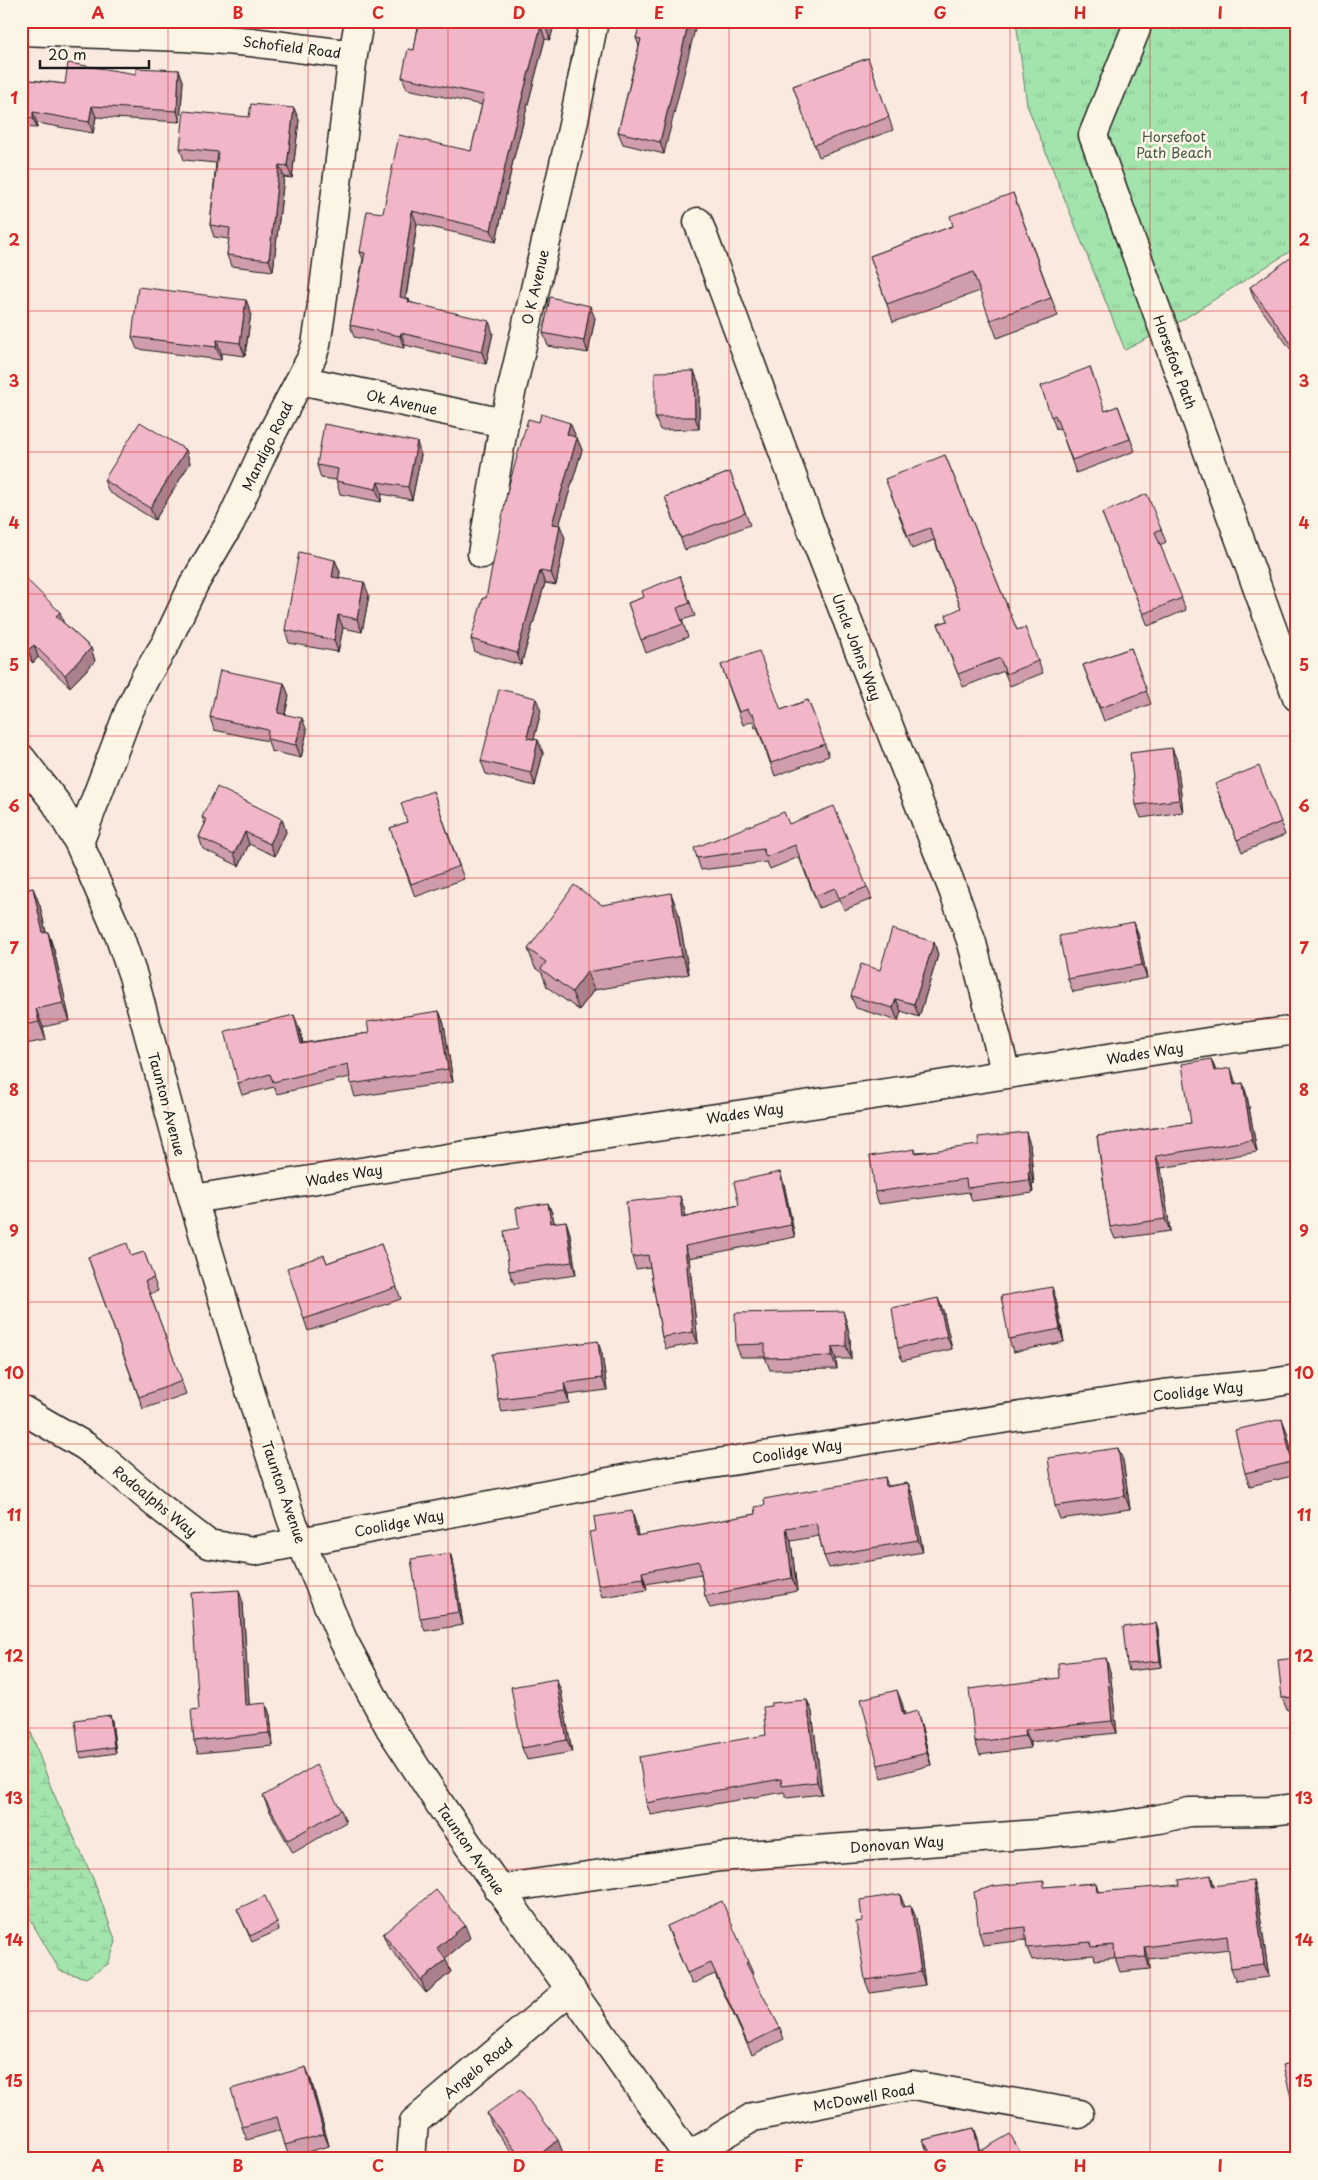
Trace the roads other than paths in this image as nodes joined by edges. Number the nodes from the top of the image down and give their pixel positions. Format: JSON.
{"nodes":[{"id":1,"x":359,"y":21,"type":"edge"},
{"id":2,"x":594,"y":21,"type":"edge"},
{"id":3,"x":1136,"y":29,"type":"dead end"},
{"id":4,"x":21,"y":31,"type":"edge"},
{"id":5,"x":353,"y":55,"type":"junction"},
{"id":6,"x":698,"y":222,"type":"dead end"},
{"id":7,"x":300,"y":380,"type":"junction"},
{"id":8,"x":504,"y":423,"type":"junction"},
{"id":9,"x":482,"y":554,"type":"dead end"},
{"id":10,"x":1297,"y":697,"type":"edge"},
{"id":11,"x":21,"y":758,"type":"edge"},
{"id":12,"x":79,"y":842,"type":"junction"},
{"id":13,"x":1297,"y":1030,"type":"edge"},
{"id":14,"x":1006,"y":1074,"type":"junction"},
{"id":15,"x":193,"y":1200,"type":"junction"},
{"id":16,"x":1297,"y":1379,"type":"edge"},
{"id":17,"x":21,"y":1409,"type":"edge"},
{"id":18,"x":301,"y":1542,"type":"junction"},
{"id":19,"x":1297,"y":1808,"type":"edge"},
{"id":20,"x":498,"y":1889,"type":"junction"},
{"id":21,"x":571,"y":1989,"type":"junction"},
{"id":22,"x":1079,"y":2114,"type":"dead end"},
{"id":23,"x":690,"y":2158,"type":"edge"},
{"id":24,"x":410,"y":2159,"type":"edge"}],
"edges":[{"from":1,"to":5,"type":"street","name":"Mandigo Road"},
{"from":2,"to":8,"type":"street","name":"O K Avenue"},
{"from":3,"to":10,"type":"street","name":"Horsefoot Path"},
{"from":4,"to":5,"type":"street","name":"Schofield Road"},
{"from":5,"to":7,"type":"street","name":"Mandigo Road"},
{"from":6,"to":14,"type":"street","name":"Uncle Johns Way"},
{"from":7,"to":8,"type":"street","name":"Ok Avenue"},
{"from":7,"to":12,"type":"street","name":"Mandigo Road"},
{"from":8,"to":9,"type":"street","name":"O K Avenue"},
{"from":11,"to":12,"type":"street","name":"Taunton Avenue"},
{"from":12,"to":15,"type":"street","name":"Taunton Avenue"},
{"from":13,"to":14,"type":"street","name":"Wades Way"},
{"from":14,"to":15,"type":"street","name":"Wades Way"},
{"from":15,"to":18,"type":"street","name":"Taunton Avenue"},
{"from":16,"to":18,"type":"street","name":"Coolidge Way"},
{"from":17,"to":18,"type":"street","name":"Rodoalphs Way"},
{"from":18,"to":20,"type":"street","name":"Taunton Avenue"},
{"from":19,"to":20,"type":"street","name":"Donovan Way"},
{"from":20,"to":21,"type":"street","name":"Taunton Avenue"},
{"from":21,"to":23,"type":"street","name":"Taunton Avenue"},
{"from":21,"to":24,"type":"street","name":"Angelo Road"},
{"from":22,"to":23,"type":"street","name":"McDowell Road"}]}
